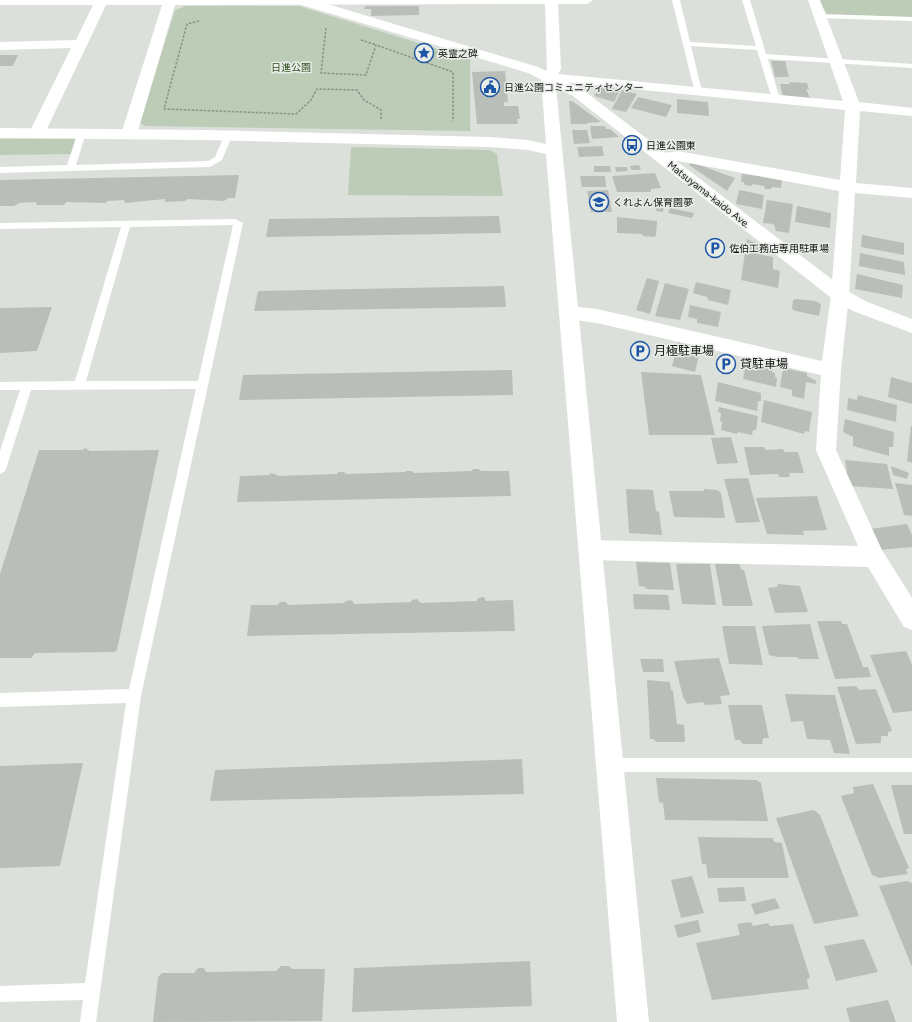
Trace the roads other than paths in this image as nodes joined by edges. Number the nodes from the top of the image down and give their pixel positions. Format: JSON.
{"nodes":[{"id":1,"x":0,"y":0,"type":"edge"},
{"id":2,"x":102,"y":0,"type":"edge"},
{"id":3,"x":170,"y":0,"type":"edge"},
{"id":4,"x":338,"y":0,"type":"edge"},
{"id":5,"x":551,"y":0,"type":"edge"},
{"id":6,"x":587,"y":0,"type":"edge"},
{"id":7,"x":676,"y":0,"type":"edge"},
{"id":8,"x":746,"y":0,"type":"edge"},
{"id":9,"x":302,"y":1,"type":"edge"},
{"id":10,"x":816,"y":8,"type":"edge"},
{"id":11,"x":912,"y":19,"type":"edge"},
{"id":12,"x":82,"y":44,"type":"junction"},
{"id":13,"x":687,"y":44,"type":"junction"},
{"id":14,"x":0,"y":46,"type":"edge"},
{"id":15,"x":760,"y":48,"type":"junction"},
{"id":16,"x":763,"y":56,"type":"junction"},
{"id":17,"x":836,"y":61,"type":"junction"},
{"id":18,"x":912,"y":66,"type":"edge"},
{"id":19,"x":548,"y":77,"type":"junction"},
{"id":20,"x":698,"y":91,"type":"junction"},
{"id":21,"x":776,"y":99,"type":"junction"},
{"id":22,"x":853,"y":106,"type":"junction"},
{"id":23,"x":912,"y":112,"type":"edge"},
{"id":24,"x":37,"y":133,"type":"junction"},
{"id":25,"x":82,"y":133,"type":"junction"},
{"id":26,"x":0,"y":134,"type":"edge"},
{"id":27,"x":129,"y":134,"type":"junction"},
{"id":28,"x":228,"y":136,"type":"junction"},
{"id":29,"x":554,"y":151,"type":"junction"},
{"id":30,"x":661,"y":157,"type":"junction"},
{"id":31,"x":71,"y":168,"type":"junction"},
{"id":32,"x":0,"y":170,"type":"edge"},
{"id":33,"x":848,"y":187,"type":"junction"},
{"id":34,"x":912,"y":193,"type":"edge"},
{"id":35,"x":126,"y":224,"type":"junction"},
{"id":36,"x":0,"y":226,"type":"edge"},
{"id":37,"x":840,"y":295,"type":"junction"},
{"id":38,"x":568,"y":313,"type":"junction"},
{"id":39,"x":912,"y":326,"type":"edge"},
{"id":40,"x":830,"y":370,"type":"junction"},
{"id":41,"x":80,"y":384,"type":"junction"},
{"id":42,"x":203,"y":385,"type":"junction"},
{"id":43,"x":0,"y":386,"type":"edge"},
{"id":44,"x":27,"y":386,"type":"junction"},
{"id":45,"x":0,"y":469,"type":"edge"},
{"id":46,"x":590,"y":550,"type":"junction"},
{"id":47,"x":874,"y":557,"type":"junction"},
{"id":48,"x":912,"y":620,"type":"edge"},
{"id":49,"x":134,"y":696,"type":"junction"},
{"id":50,"x":0,"y":700,"type":"edge"},
{"id":51,"x":611,"y":765,"type":"junction"},
{"id":52,"x":912,"y":765,"type":"edge"},
{"id":53,"x":92,"y":991,"type":"junction"},
{"id":54,"x":0,"y":994,"type":"edge"},
{"id":55,"x":88,"y":1022,"type":"edge"},
{"id":56,"x":633,"y":1022,"type":"edge"}],
"edges":[{"from":1,"to":2,"type":"street"},
{"from":2,"to":3,"type":"street"},
{"from":2,"to":12,"type":"street"},
{"from":3,"to":9,"type":"street"},
{"from":3,"to":27,"type":"street"},
{"from":4,"to":5,"type":"street"},
{"from":4,"to":9,"type":"street"},
{"from":5,"to":6,"type":"street"},
{"from":5,"to":19,"type":"street"},
{"from":7,"to":13,"type":"lane"},
{"from":8,"to":15,"type":"lane"},
{"from":9,"to":19,"type":"street","name":"Matsuyama-kaido Ave."},
{"from":10,"to":11,"type":"lane"},
{"from":10,"to":17,"type":"street"},
{"from":12,"to":14,"type":"street"},
{"from":12,"to":24,"type":"street"},
{"from":13,"to":15,"type":"lane"},
{"from":13,"to":20,"type":"lane"},
{"from":15,"to":16,"type":"lane"},
{"from":16,"to":17,"type":"lane"},
{"from":16,"to":21,"type":"lane"},
{"from":17,"to":18,"type":"lane"},
{"from":17,"to":22,"type":"street"},
{"from":19,"to":20,"type":"street"},
{"from":19,"to":29,"type":"street"},
{"from":19,"to":30,"type":"street","name":"Matsuyama-kaido Ave."},
{"from":20,"to":21,"type":"street"},
{"from":21,"to":22,"type":"street"},
{"from":22,"to":23,"type":"street"},
{"from":22,"to":33,"type":"street"},
{"from":24,"to":25,"type":"street"},
{"from":24,"to":26,"type":"street"},
{"from":25,"to":27,"type":"street"},
{"from":25,"to":31,"type":"lane"},
{"from":27,"to":28,"type":"street"},
{"from":28,"to":29,"type":"street"},
{"from":28,"to":31,"type":"lane"},
{"from":29,"to":38,"type":"street"},
{"from":30,"to":33,"type":"street"},
{"from":30,"to":37,"type":"street","name":"Matsuyama-kaido Ave."},
{"from":31,"to":32,"type":"lane"},
{"from":33,"to":34,"type":"street"},
{"from":33,"to":37,"type":"street"},
{"from":35,"to":36,"type":"lane"},
{"from":35,"to":41,"type":"lane"},
{"from":35,"to":42,"type":"lane"},
{"from":37,"to":39,"type":"street","name":"Matsuyama-kaido Ave."},
{"from":37,"to":40,"type":"street"},
{"from":38,"to":40,"type":"street"},
{"from":38,"to":46,"type":"street"},
{"from":40,"to":47,"type":"street"},
{"from":41,"to":42,"type":"lane"},
{"from":41,"to":44,"type":"lane"},
{"from":42,"to":49,"type":"lane"},
{"from":43,"to":44,"type":"lane"},
{"from":44,"to":45,"type":"lane"},
{"from":46,"to":47,"type":"street"},
{"from":46,"to":51,"type":"street"},
{"from":47,"to":48,"type":"street"},
{"from":49,"to":50,"type":"lane"},
{"from":49,"to":53,"type":"lane"},
{"from":51,"to":52,"type":"lane"},
{"from":51,"to":56,"type":"street"},
{"from":53,"to":54,"type":"lane"},
{"from":53,"to":55,"type":"lane"}]}
